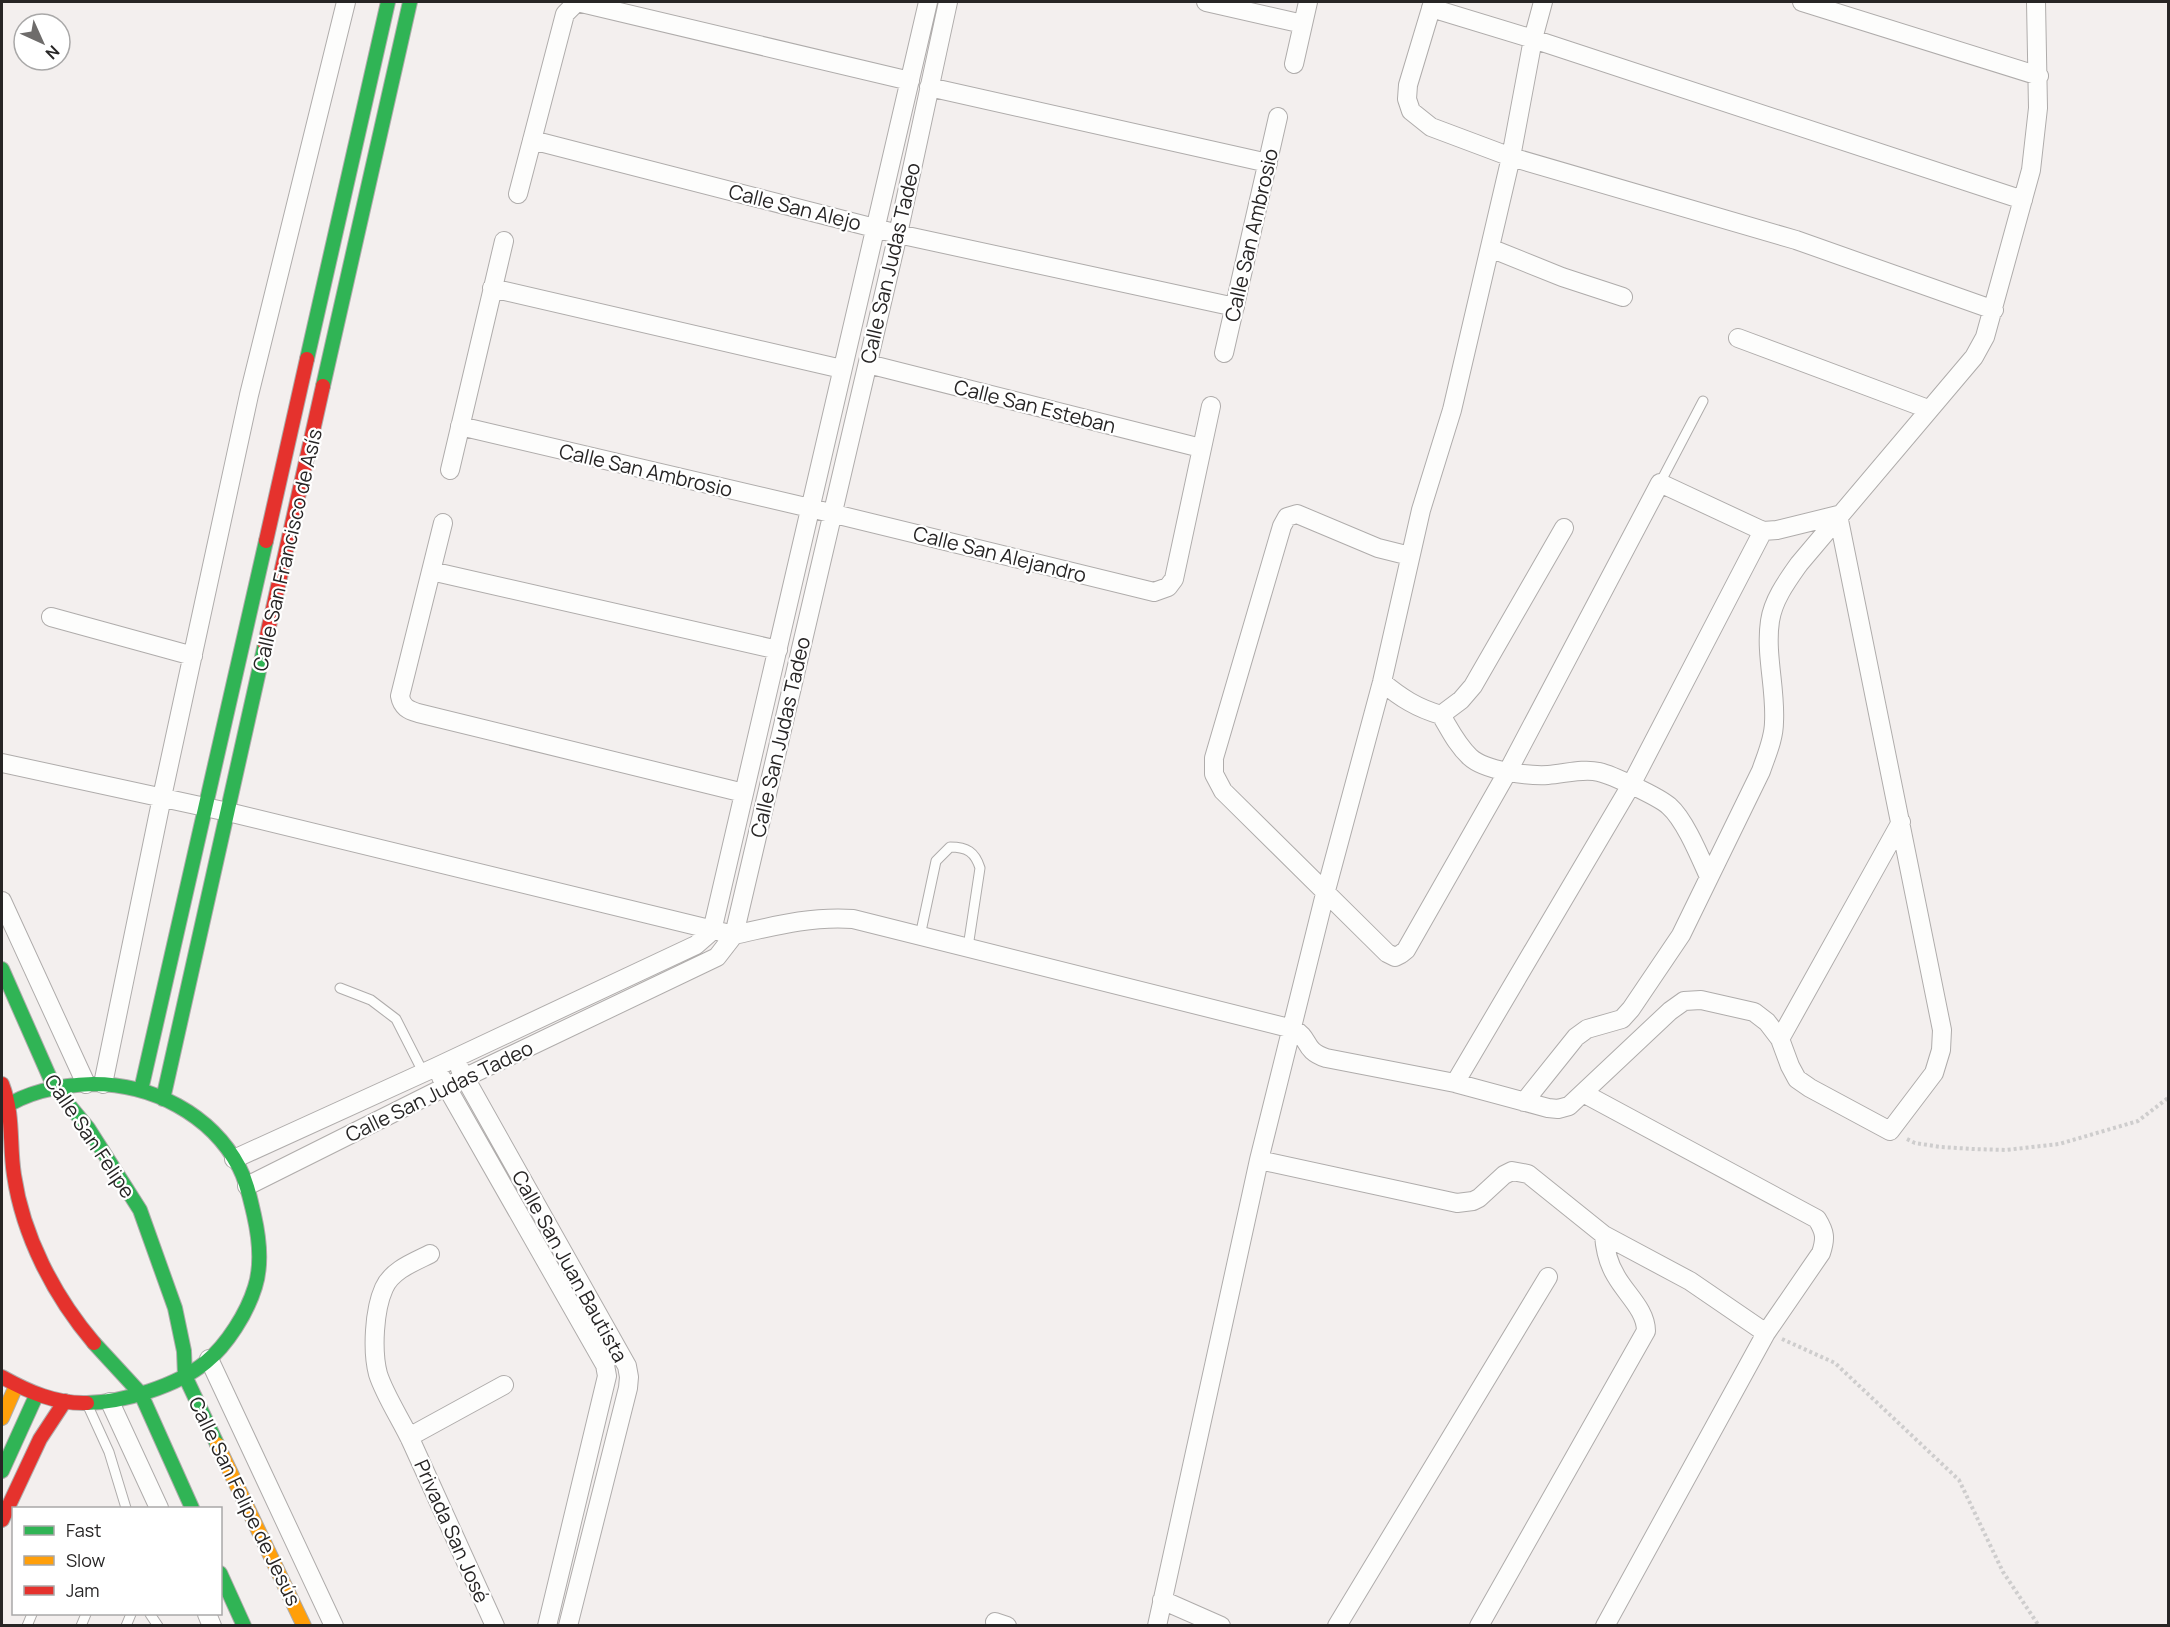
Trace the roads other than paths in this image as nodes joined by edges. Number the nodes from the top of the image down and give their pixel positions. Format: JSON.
{"nodes":[{"id":1,"x":346,"y":2,"type":"edge"},
{"id":2,"x":388,"y":2,"type":"edge"},
{"id":3,"x":410,"y":2,"type":"edge"},
{"id":4,"x":577,"y":2,"type":"edge"},
{"id":5,"x":928,"y":2,"type":"edge"},
{"id":6,"x":948,"y":2,"type":"edge"},
{"id":7,"x":1206,"y":2,"type":"edge"},
{"id":8,"x":1308,"y":2,"type":"edge"},
{"id":9,"x":1543,"y":2,"type":"edge"},
{"id":10,"x":1802,"y":2,"type":"edge"},
{"id":11,"x":2036,"y":2,"type":"edge"},
{"id":12,"x":1432,"y":5,"type":"edge"},
{"id":13,"x":1303,"y":24,"type":"junction"},
{"id":14,"x":1533,"y":39,"type":"junction"},
{"id":15,"x":1294,"y":64,"type":"dead end"},
{"id":16,"x":2039,"y":76,"type":"junction"},
{"id":17,"x":910,"y":81,"type":"junction"},
{"id":18,"x":929,"y":87,"type":"junction"},
{"id":19,"x":1278,"y":117,"type":"dead end"},
{"id":20,"x":532,"y":140,"type":"junction"},
{"id":21,"x":1510,"y":157,"type":"junction"},
{"id":22,"x":1268,"y":163,"type":"junction"},
{"id":23,"x":518,"y":194,"type":"dead end"},
{"id":24,"x":2023,"y":200,"type":"junction"},
{"id":25,"x":874,"y":228,"type":"junction"},
{"id":26,"x":898,"y":234,"type":"junction"},
{"id":27,"x":504,"y":241,"type":"dead end"},
{"id":28,"x":1490,"y":248,"type":"junction"},
{"id":29,"x":492,"y":288,"type":"junction"},
{"id":30,"x":1623,"y":297,"type":"dead end"},
{"id":31,"x":1235,"y":307,"type":"junction"},
{"id":32,"x":1994,"y":310,"type":"junction"},
{"id":33,"x":1738,"y":338,"type":"dead end"},
{"id":34,"x":1224,"y":353,"type":"dead end"},
{"id":35,"x":868,"y":364,"type":"junction"},
{"id":36,"x":842,"y":369,"type":"junction"},
{"id":37,"x":1703,"y":401,"type":"dead end"},
{"id":38,"x":1211,"y":406,"type":"dead end"},
{"id":39,"x":1928,"y":409,"type":"junction"},
{"id":40,"x":460,"y":426,"type":"junction"},
{"id":41,"x":1202,"y":447,"type":"junction"},
{"id":42,"x":450,"y":470,"type":"dead end"},
{"id":43,"x":1660,"y":483,"type":"junction"},
{"id":44,"x":810,"y":508,"type":"junction"},
{"id":45,"x":832,"y":513,"type":"junction"},
{"id":46,"x":1839,"y":515,"type":"junction"},
{"id":47,"x":443,"y":522,"type":"dead end"},
{"id":48,"x":1564,"y":528,"type":"dead end"},
{"id":49,"x":1763,"y":531,"type":"junction"},
{"id":50,"x":1410,"y":556,"type":"junction"},
{"id":51,"x":431,"y":571,"type":"junction"},
{"id":52,"x":51,"y":617,"type":"dead end"},
{"id":53,"x":778,"y":650,"type":"junction"},
{"id":54,"x":193,"y":656,"type":"junction"},
{"id":55,"x":1382,"y":682,"type":"junction"},
{"id":56,"x":1441,"y":716,"type":"junction"},
{"id":57,"x":2,"y":763,"type":"edge"},
{"id":58,"x":1508,"y":771,"type":"junction"},
{"id":59,"x":1631,"y":785,"type":"junction"},
{"id":60,"x":744,"y":793,"type":"junction"},
{"id":61,"x":162,"y":797,"type":"junction"},
{"id":62,"x":206,"y":807,"type":"junction"},
{"id":63,"x":228,"y":812,"type":"junction"},
{"id":64,"x":1901,"y":822,"type":"junction"},
{"id":65,"x":1709,"y":877,"type":"junction"},
{"id":66,"x":1325,"y":894,"type":"junction"},
{"id":67,"x":2,"y":901,"type":"edge"},
{"id":68,"x":712,"y":931,"type":"junction"},
{"id":69,"x":734,"y":935,"type":"junction"},
{"id":70,"x":920,"y":936,"type":"junction"},
{"id":71,"x":968,"y":947,"type":"junction"},
{"id":72,"x":2,"y":969,"type":"edge"},
{"id":73,"x":340,"y":988,"type":"dead end"},
{"id":74,"x":1293,"y":1029,"type":"junction"},
{"id":75,"x":1779,"y":1039,"type":"junction"},
{"id":76,"x":454,"y":1059,"type":"junction"},
{"id":77,"x":429,"y":1070,"type":"junction"},
{"id":78,"x":466,"y":1078,"type":"junction"},
{"id":79,"x":1455,"y":1083,"type":"junction"},
{"id":80,"x":2,"y":1084,"type":"edge"},
{"id":81,"x":94,"y":1084,"type":"junction"},
{"id":82,"x":447,"y":1086,"type":"junction"},
{"id":83,"x":54,"y":1088,"type":"junction"},
{"id":84,"x":141,"y":1090,"type":"junction"},
{"id":85,"x":1583,"y":1093,"type":"junction"},
{"id":86,"x":163,"y":1099,"type":"junction"},
{"id":87,"x":1524,"y":1102,"type":"junction"},
{"id":88,"x":5,"y":1105,"type":"edge"},
{"id":89,"x":234,"y":1160,"type":"junction"},
{"id":90,"x":1259,"y":1160,"type":"junction"},
{"id":91,"x":248,"y":1186,"type":"junction"},
{"id":92,"x":1604,"y":1235,"type":"junction"},
{"id":93,"x":430,"y":1254,"type":"dead end"},
{"id":94,"x":1548,"y":1277,"type":"dead end"},
{"id":95,"x":1766,"y":1333,"type":"junction"},
{"id":96,"x":209,"y":1359,"type":"junction"},
{"id":97,"x":185,"y":1376,"type":"junction"},
{"id":98,"x":2,"y":1377,"type":"edge"},
{"id":99,"x":504,"y":1385,"type":"dead end"},
{"id":100,"x":16,"y":1386,"type":"junction"},
{"id":101,"x":141,"y":1394,"type":"junction"},
{"id":102,"x":36,"y":1396,"type":"junction"},
{"id":103,"x":65,"y":1401,"type":"junction"},
{"id":104,"x":110,"y":1402,"type":"junction"},
{"id":105,"x":87,"y":1404,"type":"junction"},
{"id":106,"x":2,"y":1418,"type":"edge"},
{"id":107,"x":409,"y":1437,"type":"junction"},
{"id":108,"x":2,"y":1471,"type":"edge"},
{"id":109,"x":125,"y":1507,"type":"edge"},
{"id":110,"x":158,"y":1507,"type":"edge"},
{"id":111,"x":191,"y":1507,"type":"edge"},
{"id":112,"x":2,"y":1520,"type":"edge"},
{"id":113,"x":222,"y":1577,"type":"edge"},
{"id":114,"x":1162,"y":1600,"type":"junction"},
{"id":115,"x":244,"y":1626,"type":"edge"},
{"id":116,"x":304,"y":1626,"type":"edge"},
{"id":117,"x":334,"y":1626,"type":"edge"},
{"id":118,"x":495,"y":1626,"type":"edge"},
{"id":119,"x":547,"y":1626,"type":"edge"},
{"id":120,"x":568,"y":1626,"type":"edge"},
{"id":121,"x":1157,"y":1626,"type":"edge"},
{"id":122,"x":1221,"y":1626,"type":"edge"},
{"id":123,"x":1337,"y":1626,"type":"edge"},
{"id":124,"x":1479,"y":1626,"type":"edge"},
{"id":125,"x":1605,"y":1626,"type":"edge"}],
"edges":[{"from":1,"to":54,"type":"street"},
{"from":2,"to":62,"type":"main road","name":"Calle San Francisco de Asís"},
{"from":3,"to":63,"type":"main road","name":"Calle San Francisco de Asís"},
{"from":4,"to":17,"type":"street"},
{"from":4,"to":20,"type":"street"},
{"from":5,"to":17,"type":"street","name":"Calle San Judas Tadeo"},
{"from":6,"to":18,"type":"street","name":"Calle San Judas Tadeo"},
{"from":7,"to":13,"type":"street"},
{"from":8,"to":13,"type":"street"},
{"from":9,"to":14,"type":"street"},
{"from":10,"to":16,"type":"street"},
{"from":11,"to":16,"type":"street"},
{"from":12,"to":14,"type":"street"},
{"from":12,"to":21,"type":"street"},
{"from":13,"to":15,"type":"street"},
{"from":14,"to":21,"type":"street"},
{"from":14,"to":24,"type":"street"},
{"from":16,"to":24,"type":"street"},
{"from":17,"to":25,"type":"street","name":"Calle San Judas Tadeo"},
{"from":18,"to":22,"type":"street"},
{"from":18,"to":26,"type":"street","name":"Calle San Judas Tadeo"},
{"from":19,"to":22,"type":"street","name":"Calle San Ambrosio"},
{"from":20,"to":23,"type":"street"},
{"from":20,"to":25,"type":"street","name":"Calle San Alejo"},
{"from":21,"to":28,"type":"street"},
{"from":21,"to":32,"type":"street"},
{"from":22,"to":31,"type":"street","name":"Calle San Ambrosio"},
{"from":24,"to":32,"type":"street"},
{"from":25,"to":26,"type":"street","name":"Calle San Alejo"},
{"from":25,"to":36,"type":"street","name":"Calle San Judas Tadeo"},
{"from":26,"to":31,"type":"street","name":"Calle San Alejo"},
{"from":26,"to":35,"type":"street","name":"Calle San Judas Tadeo"},
{"from":27,"to":29,"type":"street"},
{"from":28,"to":30,"type":"street"},
{"from":28,"to":50,"type":"street"},
{"from":29,"to":36,"type":"street"},
{"from":29,"to":40,"type":"street"},
{"from":31,"to":34,"type":"street","name":"Calle San Ambrosio"},
{"from":32,"to":39,"type":"street"},
{"from":33,"to":39,"type":"street"},
{"from":35,"to":41,"type":"street","name":"Calle San Esteban"},
{"from":35,"to":45,"type":"street","name":"Calle San Judas Tadeo"},
{"from":36,"to":44,"type":"street","name":"Calle San Judas Tadeo"},
{"from":37,"to":43,"type":"lane"},
{"from":38,"to":41,"type":"street"},
{"from":39,"to":46,"type":"street"},
{"from":40,"to":42,"type":"street"},
{"from":40,"to":44,"type":"street","name":"Calle San Ambrosio"},
{"from":41,"to":45,"type":"street","name":"Calle San Alejandro"},
{"from":43,"to":49,"type":"street"},
{"from":43,"to":58,"type":"street"},
{"from":44,"to":45,"type":"street","name":"Calle San Ambrosio"},
{"from":44,"to":53,"type":"street","name":"Calle San Judas Tadeo"},
{"from":45,"to":69,"type":"street","name":"Calle San Judas Tadeo"},
{"from":46,"to":49,"type":"street"},
{"from":46,"to":64,"type":"street"},
{"from":46,"to":65,"type":"street"},
{"from":47,"to":51,"type":"street"},
{"from":48,"to":56,"type":"street"},
{"from":49,"to":59,"type":"street"},
{"from":50,"to":55,"type":"street"},
{"from":50,"to":66,"type":"street"},
{"from":51,"to":53,"type":"street"},
{"from":51,"to":60,"type":"street"},
{"from":52,"to":54,"type":"street"},
{"from":53,"to":60,"type":"street","name":"Calle San Judas Tadeo"},
{"from":54,"to":61,"type":"street"},
{"from":55,"to":56,"type":"street"},
{"from":55,"to":66,"type":"street"},
{"from":56,"to":58,"type":"street"},
{"from":57,"to":61,"type":"street"},
{"from":58,"to":59,"type":"street"},
{"from":58,"to":66,"type":"street"},
{"from":59,"to":65,"type":"street"},
{"from":59,"to":79,"type":"street"},
{"from":60,"to":68,"type":"street","name":"Calle San Judas Tadeo"},
{"from":61,"to":62,"type":"street"},
{"from":61,"to":81,"type":"street"},
{"from":62,"to":63,"type":"street"},
{"from":62,"to":84,"type":"main road","name":"Calle San Francisco de Asís"},
{"from":63,"to":68,"type":"street"},
{"from":63,"to":86,"type":"main road","name":"Calle San Francisco de Asís"},
{"from":64,"to":75,"type":"street"},
{"from":64,"to":75,"type":"street"},
{"from":65,"to":87,"type":"street"},
{"from":66,"to":74,"type":"street"},
{"from":67,"to":81,"type":"street"},
{"from":68,"to":69,"type":"street"},
{"from":68,"to":76,"type":"street","name":"Calle San Judas Tadeo"},
{"from":69,"to":70,"type":"street"},
{"from":69,"to":78,"type":"street","name":"Calle San Judas Tadeo"},
{"from":70,"to":71,"type":"street"},
{"from":70,"to":71,"type":"lane"},
{"from":71,"to":74,"type":"street"},
{"from":72,"to":83,"type":"main road","name":"Calle San Felipe"},
{"from":73,"to":77,"type":"lane"},
{"from":74,"to":79,"type":"street"},
{"from":74,"to":90,"type":"street"},
{"from":75,"to":85,"type":"street"},
{"from":76,"to":77,"type":"street","name":"Calle San Judas Tadeo"},
{"from":76,"to":78,"type":"street","name":"Calle San Juan Bautista"},
{"from":77,"to":82,"type":"street","name":"Calle San Juan Bautista"},
{"from":77,"to":89,"type":"street","name":"Calle San Judas Tadeo"},
{"from":78,"to":82,"type":"street","name":"Calle San Judas Tadeo"},
{"from":78,"to":120,"type":"street","name":"Calle San Juan Bautista"},
{"from":79,"to":87,"type":"street"},
{"from":80,"to":88,"type":"main road"},
{"from":81,"to":83,"type":"main road"},
{"from":81,"to":84,"type":"main road"},
{"from":82,"to":91,"type":"street","name":"Calle San Judas Tadeo"},
{"from":82,"to":119,"type":"street","name":"Calle San Juan Bautista"},
{"from":83,"to":88,"type":"main road"},
{"from":83,"to":97,"type":"main road","name":"Calle San Felipe"},
{"from":84,"to":86,"type":"main road"},
{"from":85,"to":87,"type":"street"},
{"from":85,"to":95,"type":"street"},
{"from":86,"to":89,"type":"main road"},
{"from":88,"to":101,"type":"main road"},
{"from":89,"to":91,"type":"main road"},
{"from":90,"to":92,"type":"street"},
{"from":90,"to":114,"type":"street"},
{"from":91,"to":96,"type":"main road"},
{"from":92,"to":95,"type":"street"},
{"from":92,"to":124,"type":"street"},
{"from":93,"to":107,"type":"street","name":"Privada San José"},
{"from":94,"to":123,"type":"street"},
{"from":95,"to":125,"type":"street"},
{"from":96,"to":97,"type":"main road"},
{"from":96,"to":117,"type":"street"},
{"from":97,"to":101,"type":"main road"},
{"from":97,"to":116,"type":"main road","name":"Calle San Felipe de Jesús"},
{"from":98,"to":100,"type":"main road"},
{"from":99,"to":107,"type":"street","name":"Privada San José"},
{"from":100,"to":102,"type":"main road"},
{"from":100,"to":106,"type":"main road"},
{"from":101,"to":104,"type":"main road"},
{"from":101,"to":111,"type":"main road"},
{"from":102,"to":103,"type":"main road"},
{"from":102,"to":108,"type":"main road"},
{"from":103,"to":105,"type":"main road"},
{"from":103,"to":112,"type":"main road"},
{"from":104,"to":105,"type":"main road"},
{"from":104,"to":110,"type":"street"},
{"from":105,"to":109,"type":"lane"},
{"from":107,"to":118,"type":"street","name":"Privada San José"},
{"from":113,"to":115,"type":"main road"},
{"from":114,"to":121,"type":"street"},
{"from":114,"to":122,"type":"street"}]}
